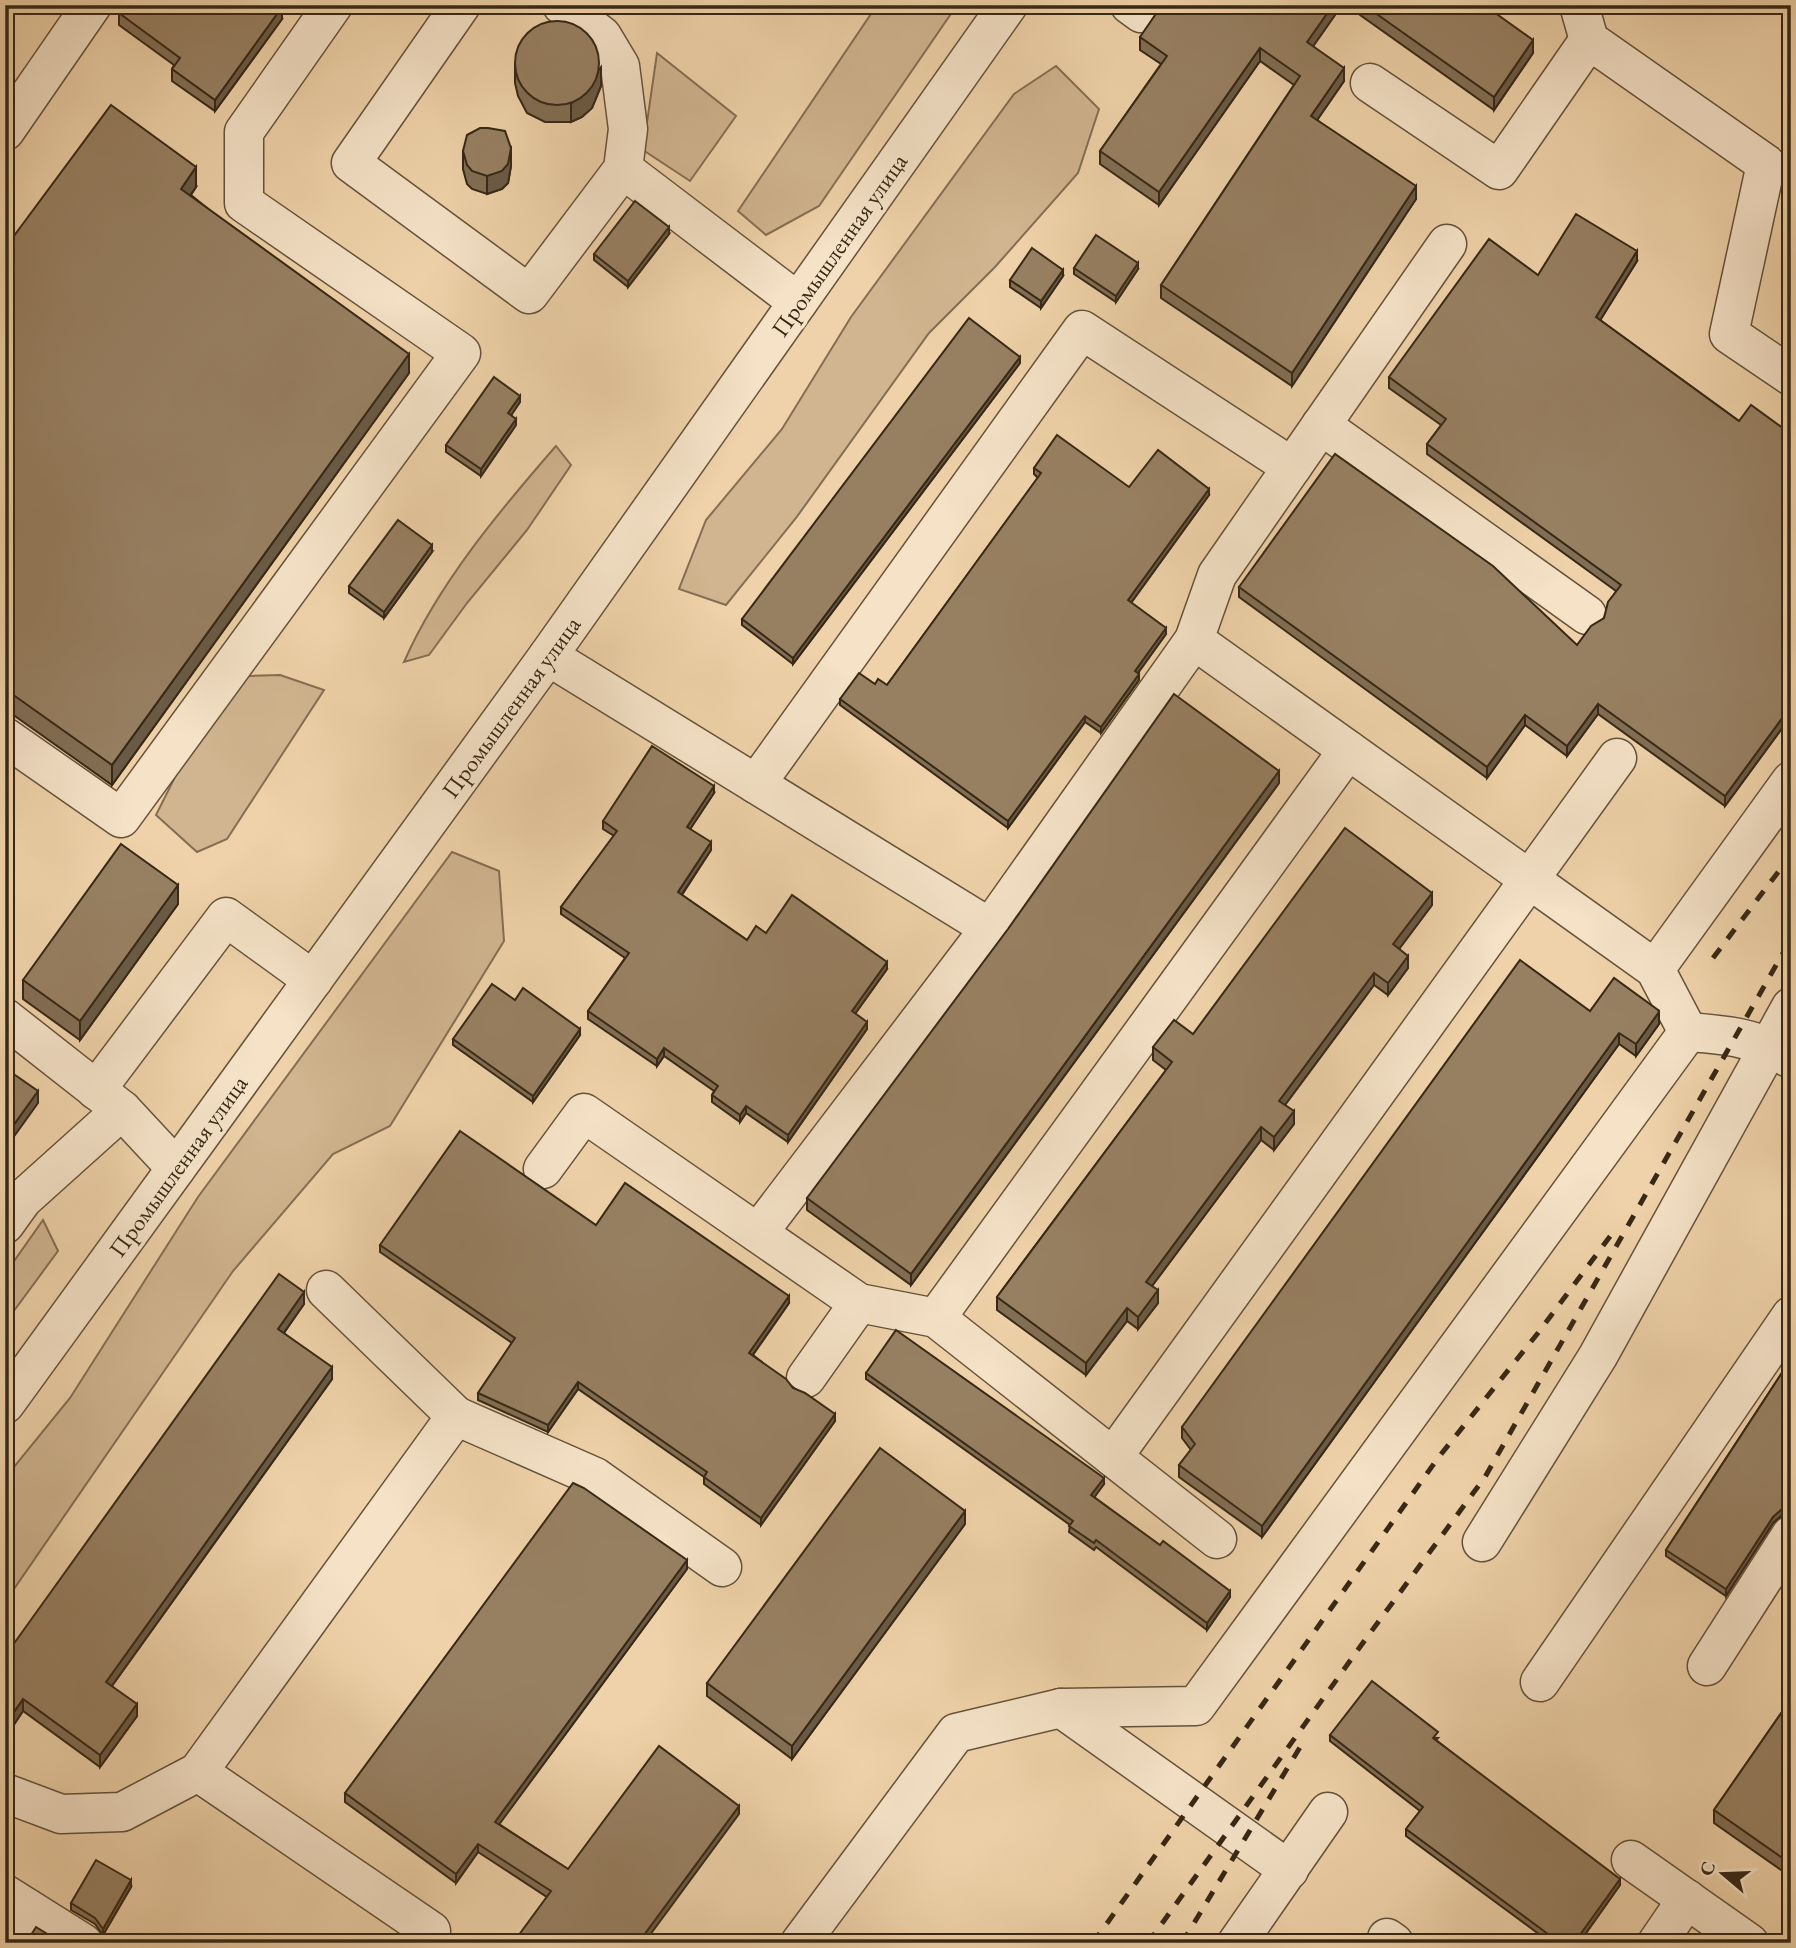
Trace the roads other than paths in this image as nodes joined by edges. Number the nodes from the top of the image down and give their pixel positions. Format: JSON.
{"nodes":[{"id":1,"x":93,"y":5,"type":"edge"},
{"id":2,"x":333,"y":5,"type":"edge"},
{"id":3,"x":461,"y":5,"type":"edge"},
{"id":4,"x":562,"y":5,"type":"edge"},
{"id":5,"x":1008,"y":5,"type":"edge"},
{"id":6,"x":1584,"y":23,"type":"edge"},
{"id":7,"x":1370,"y":83,"type":"dead end"},
{"id":8,"x":5,"y":131,"type":"edge"},
{"id":9,"x":623,"y":169,"type":"junction"},
{"id":10,"x":1447,"y":244,"type":"dead end"},
{"id":11,"x":798,"y":302,"type":"junction"},
{"id":12,"x":1791,"y":376,"type":"edge"},
{"id":13,"x":1321,"y":425,"type":"junction"},
{"id":14,"x":1292,"y":467,"type":"junction"},
{"id":15,"x":1587,"y":615,"type":"dead end"},
{"id":16,"x":1194,"y":640,"type":"junction"},
{"id":17,"x":548,"y":656,"type":"junction"},
{"id":18,"x":5,"y":737,"type":"edge"},
{"id":19,"x":1348,"y":750,"type":"junction"},
{"id":20,"x":1617,"y":758,"type":"dead end"},
{"id":21,"x":1791,"y":781,"type":"edge"},
{"id":22,"x":756,"y":784,"type":"junction"},
{"id":23,"x":1528,"y":878,"type":"junction"},
{"id":24,"x":990,"y":928,"type":"junction"},
{"id":25,"x":1655,"y":969,"type":"junction"},
{"id":26,"x":313,"y":980,"type":"junction"},
{"id":27,"x":1791,"y":1007,"type":"edge"},
{"id":28,"x":5,"y":1018,"type":"edge"},
{"id":29,"x":1688,"y":1032,"type":"junction"},
{"id":30,"x":1780,"y":1052,"type":"edge"},
{"id":31,"x":109,"y":1100,"type":"junction"},
{"id":32,"x":176,"y":1168,"type":"junction"},
{"id":33,"x":543,"y":1169,"type":"dead end"},
{"id":34,"x":5,"y":1224,"type":"edge"},
{"id":35,"x":758,"y":1233,"type":"junction"},
{"id":36,"x":326,"y":1290,"type":"dead end"},
{"id":37,"x":859,"y":1303,"type":"junction"},
{"id":38,"x":1791,"y":1316,"type":"edge"},
{"id":39,"x":936,"y":1318,"type":"junction"},
{"id":40,"x":806,"y":1378,"type":"dead end"},
{"id":41,"x":5,"y":1404,"type":"edge"},
{"id":42,"x":456,"y":1416,"type":"junction"},
{"id":43,"x":1112,"y":1457,"type":"junction"},
{"id":44,"x":1791,"y":1535,"type":"edge"},
{"id":45,"x":1217,"y":1539,"type":"dead end"},
{"id":46,"x":1482,"y":1542,"type":"dead end"},
{"id":47,"x":722,"y":1567,"type":"dead end"},
{"id":48,"x":1707,"y":1666,"type":"dead end"},
{"id":49,"x":1540,"y":1682,"type":"dead end"},
{"id":50,"x":1061,"y":1708,"type":"junction"},
{"id":51,"x":198,"y":1772,"type":"junction"},
{"id":52,"x":5,"y":1793,"type":"edge"},
{"id":53,"x":1328,"y":1812,"type":"dead end"},
{"id":54,"x":1631,"y":1860,"type":"dead end"},
{"id":55,"x":1289,"y":1870,"type":"junction"},
{"id":56,"x":1687,"y":1899,"type":"junction"},
{"id":57,"x":16,"y":1901,"type":"edge"},
{"id":58,"x":431,"y":1931,"type":"dead end"},
{"id":59,"x":5,"y":1941,"type":"edge"},
{"id":60,"x":83,"y":1943,"type":"edge"},
{"id":61,"x":800,"y":1943,"type":"edge"},
{"id":62,"x":1237,"y":1943,"type":"edge"},
{"id":63,"x":1657,"y":1943,"type":"edge"},
{"id":64,"x":1749,"y":1943,"type":"edge"}],
"edges":[{"from":1,"to":8,"type":"street"},
{"from":2,"to":18,"type":"street"},
{"from":3,"to":9,"type":"street"},
{"from":4,"to":9,"type":"street"},
{"from":5,"to":11,"type":"street","name":"Промышленная улица"},
{"from":6,"to":7,"type":"street"},
{"from":6,"to":12,"type":"street"},
{"from":9,"to":11,"type":"street"},
{"from":10,"to":13,"type":"street"},
{"from":11,"to":17,"type":"street","name":"Промышленная улица"},
{"from":13,"to":14,"type":"street"},
{"from":13,"to":15,"type":"street"},
{"from":14,"to":16,"type":"street"},
{"from":14,"to":22,"type":"street"},
{"from":16,"to":19,"type":"street"},
{"from":16,"to":24,"type":"street"},
{"from":17,"to":22,"type":"street"},
{"from":17,"to":26,"type":"street","name":"Промышленная улица"},
{"from":19,"to":23,"type":"street"},
{"from":19,"to":39,"type":"street"},
{"from":20,"to":23,"type":"street"},
{"from":21,"to":25,"type":"street"},
{"from":22,"to":24,"type":"street"},
{"from":23,"to":25,"type":"street"},
{"from":23,"to":43,"type":"street"},
{"from":24,"to":35,"type":"street"},
{"from":25,"to":29,"type":"street"},
{"from":26,"to":31,"type":"street"},
{"from":26,"to":32,"type":"street","name":"Промышленная улица"},
{"from":27,"to":30,"type":"street"},
{"from":28,"to":31,"type":"street"},
{"from":29,"to":30,"type":"street"},
{"from":29,"to":50,"type":"street"},
{"from":30,"to":46,"type":"street"},
{"from":31,"to":32,"type":"street"},
{"from":31,"to":34,"type":"street"},
{"from":32,"to":41,"type":"street","name":"Промышленная улица"},
{"from":33,"to":35,"type":"street"},
{"from":35,"to":37,"type":"street"},
{"from":36,"to":42,"type":"street"},
{"from":37,"to":39,"type":"street"},
{"from":37,"to":40,"type":"street"},
{"from":38,"to":49,"type":"street"},
{"from":39,"to":43,"type":"street"},
{"from":42,"to":47,"type":"street"},
{"from":42,"to":51,"type":"street"},
{"from":43,"to":45,"type":"street"},
{"from":44,"to":48,"type":"street"},
{"from":50,"to":55,"type":"street"},
{"from":50,"to":61,"type":"street"},
{"from":51,"to":52,"type":"street"},
{"from":51,"to":58,"type":"street"},
{"from":53,"to":55,"type":"street"},
{"from":54,"to":56,"type":"street"},
{"from":55,"to":62,"type":"street"},
{"from":56,"to":63,"type":"street"},
{"from":56,"to":64,"type":"street"},
{"from":57,"to":59,"type":"street"},
{"from":57,"to":60,"type":"street"}]}
